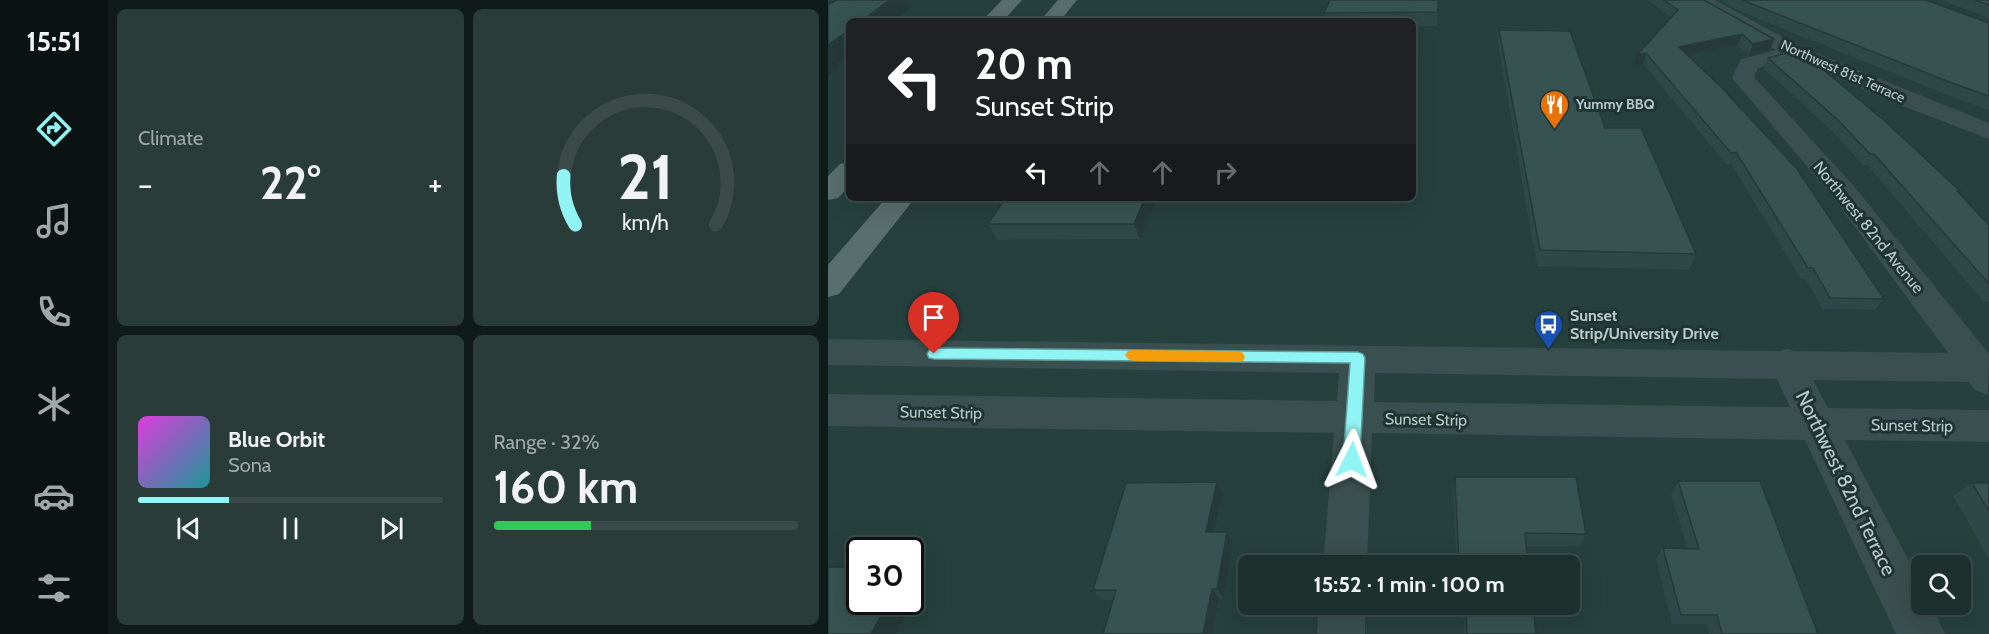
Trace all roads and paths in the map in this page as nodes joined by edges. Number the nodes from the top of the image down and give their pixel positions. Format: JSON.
{"nodes":[{"id":1,"x":1013,"y":0,"type":"edge"},
{"id":2,"x":1068,"y":0,"type":"edge"},
{"id":3,"x":1701,"y":0,"type":"edge"},
{"id":4,"x":995,"y":18,"type":"edge"},
{"id":5,"x":1053,"y":18,"type":"edge"},
{"id":6,"x":1794,"y":51,"type":"junction"},
{"id":7,"x":1989,"y":132,"type":"edge"},
{"id":8,"x":846,"y":174,"type":"edge"},
{"id":9,"x":828,"y":192,"type":"edge"},
{"id":10,"x":899,"y":201,"type":"edge"},
{"id":11,"x":828,"y":286,"type":"edge"},
{"id":12,"x":828,"y":352,"type":"edge"},
{"id":13,"x":1358,"y":358,"type":"junction"},
{"id":14,"x":1787,"y":363,"type":"junction"},
{"id":15,"x":1985,"y":372,"type":"edge"},
{"id":16,"x":828,"y":410,"type":"edge"},
{"id":17,"x":1354,"y":418,"type":"junction"},
{"id":18,"x":1817,"y":424,"type":"junction"},
{"id":19,"x":1989,"y":426,"type":"edge"},
{"id":20,"x":1346,"y":555,"type":"edge"},
{"id":21,"x":1342,"y":615,"type":"edge"},
{"id":22,"x":1341,"y":634,"type":"edge"},
{"id":23,"x":1921,"y":634,"type":"edge"}],
"edges":[{"from":1,"to":4,"type":"main road"},
{"from":2,"to":5,"type":"main road"},
{"from":3,"to":6,"type":"street","name":"Northwest 81st Terrace"},
{"from":6,"to":7,"type":"street","name":"Northwest 81st Terrace"},
{"from":6,"to":15,"type":"street","name":"Northwest 82nd Avenue"},
{"from":8,"to":9,"type":"main road"},
{"from":10,"to":11,"type":"main road"},
{"from":12,"to":13,"type":"street"},
{"from":13,"to":14,"type":"street"},
{"from":13,"to":17,"type":"street"},
{"from":14,"to":15,"type":"street"},
{"from":14,"to":18,"type":"street","name":"Northwest 82nd Terrace"},
{"from":16,"to":17,"type":"street","name":"Sunset Strip"},
{"from":17,"to":18,"type":"street","name":"Sunset Strip"},
{"from":17,"to":20,"type":"street"},
{"from":18,"to":19,"type":"street","name":"Sunset Strip"},
{"from":18,"to":23,"type":"street","name":"Northwest 82nd Terrace"},
{"from":21,"to":22,"type":"street"}]}
